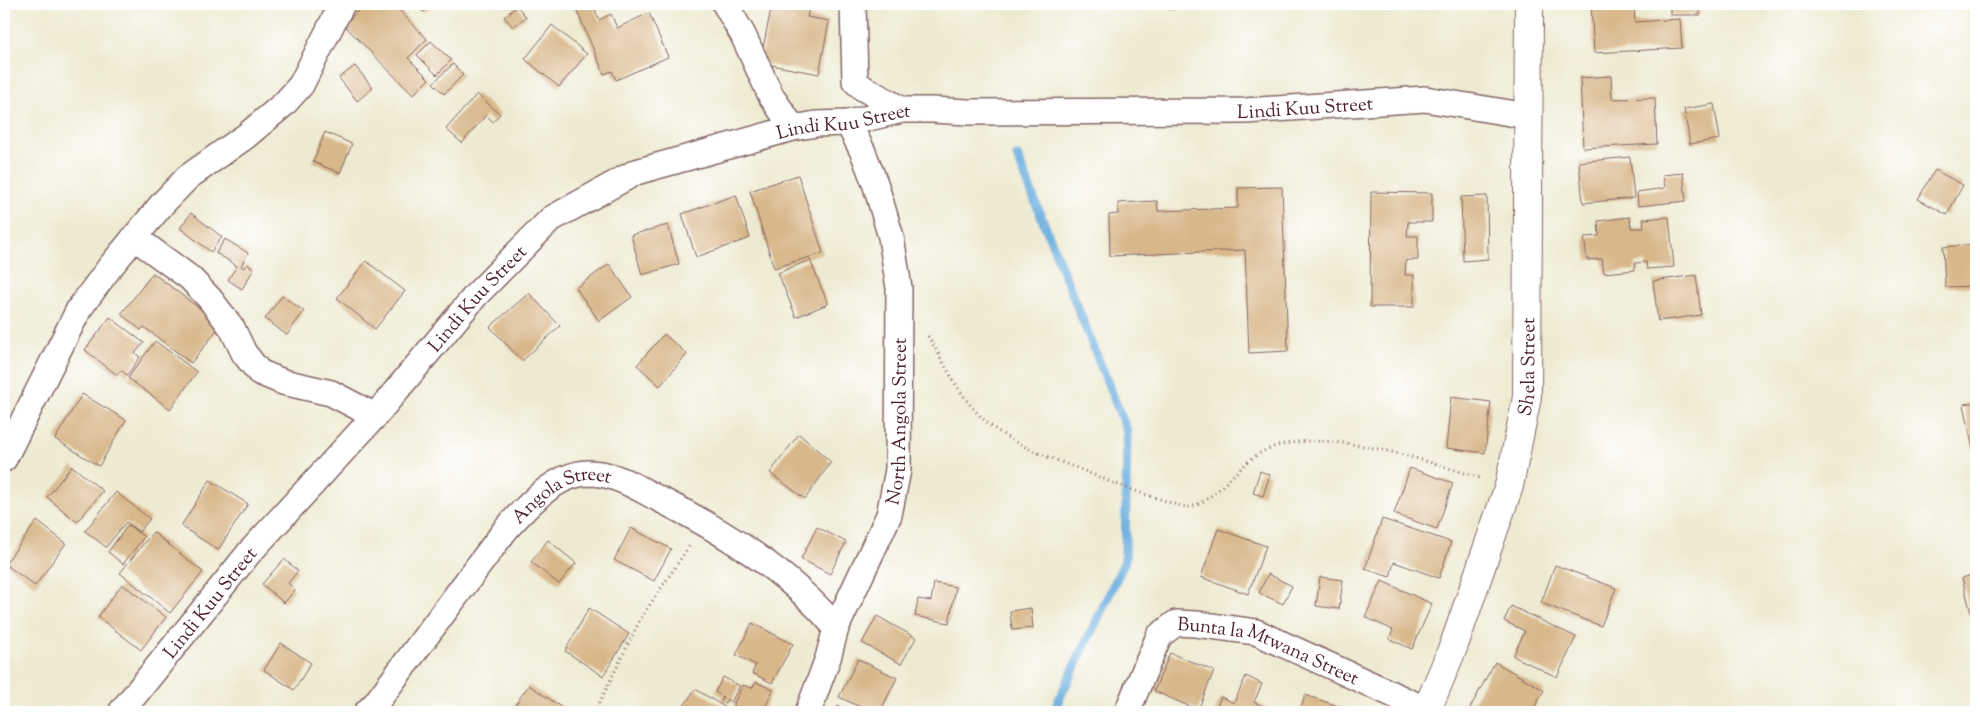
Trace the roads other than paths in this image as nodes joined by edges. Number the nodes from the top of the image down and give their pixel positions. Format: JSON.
{"nodes":[{"id":1,"x":342,"y":4,"type":"edge"},
{"id":2,"x":725,"y":4,"type":"edge"},
{"id":3,"x":853,"y":4,"type":"edge"},
{"id":4,"x":1529,"y":4,"type":"edge"},
{"id":5,"x":902,"y":110,"type":"junction"},
{"id":6,"x":1528,"y":116,"type":"junction"},
{"id":7,"x":848,"y":123,"type":"junction"},
{"id":8,"x":793,"y":128,"type":"junction"},
{"id":9,"x":134,"y":237,"type":"junction"},
{"id":10,"x":375,"y":416,"type":"junction"},
{"id":11,"x":4,"y":459,"type":"edge"},
{"id":12,"x":836,"y":628,"type":"junction"},
{"id":13,"x":1426,"y":711,"type":"edge"},
{"id":14,"x":121,"y":712,"type":"edge"},
{"id":15,"x":367,"y":712,"type":"edge"},
{"id":16,"x":808,"y":712,"type":"edge"},
{"id":17,"x":1127,"y":712,"type":"edge"}],
"edges":[{"from":1,"to":9,"type":"street"},
{"from":2,"to":8,"type":"street"},
{"from":3,"to":5,"type":"street"},
{"from":4,"to":6,"type":"main road","name":"Shela Street"},
{"from":5,"to":6,"type":"street","name":"Lindi Kuu Street"},
{"from":5,"to":7,"type":"street","name":"Lindi Kuu Street"},
{"from":6,"to":13,"type":"main road","name":"Shela Street"},
{"from":7,"to":8,"type":"street","name":"Lindi Kuu Street"},
{"from":7,"to":12,"type":"street","name":"North Angola Street"},
{"from":8,"to":10,"type":"street","name":"Lindi Kuu Street"},
{"from":9,"to":10,"type":"street"},
{"from":9,"to":11,"type":"street"},
{"from":10,"to":14,"type":"street","name":"Lindi Kuu Street"},
{"from":12,"to":15,"type":"street","name":"Angola Street"},
{"from":12,"to":16,"type":"street","name":"North Angola Street"},
{"from":13,"to":17,"type":"street","name":"Bunta la Mtwana Street"}]}
